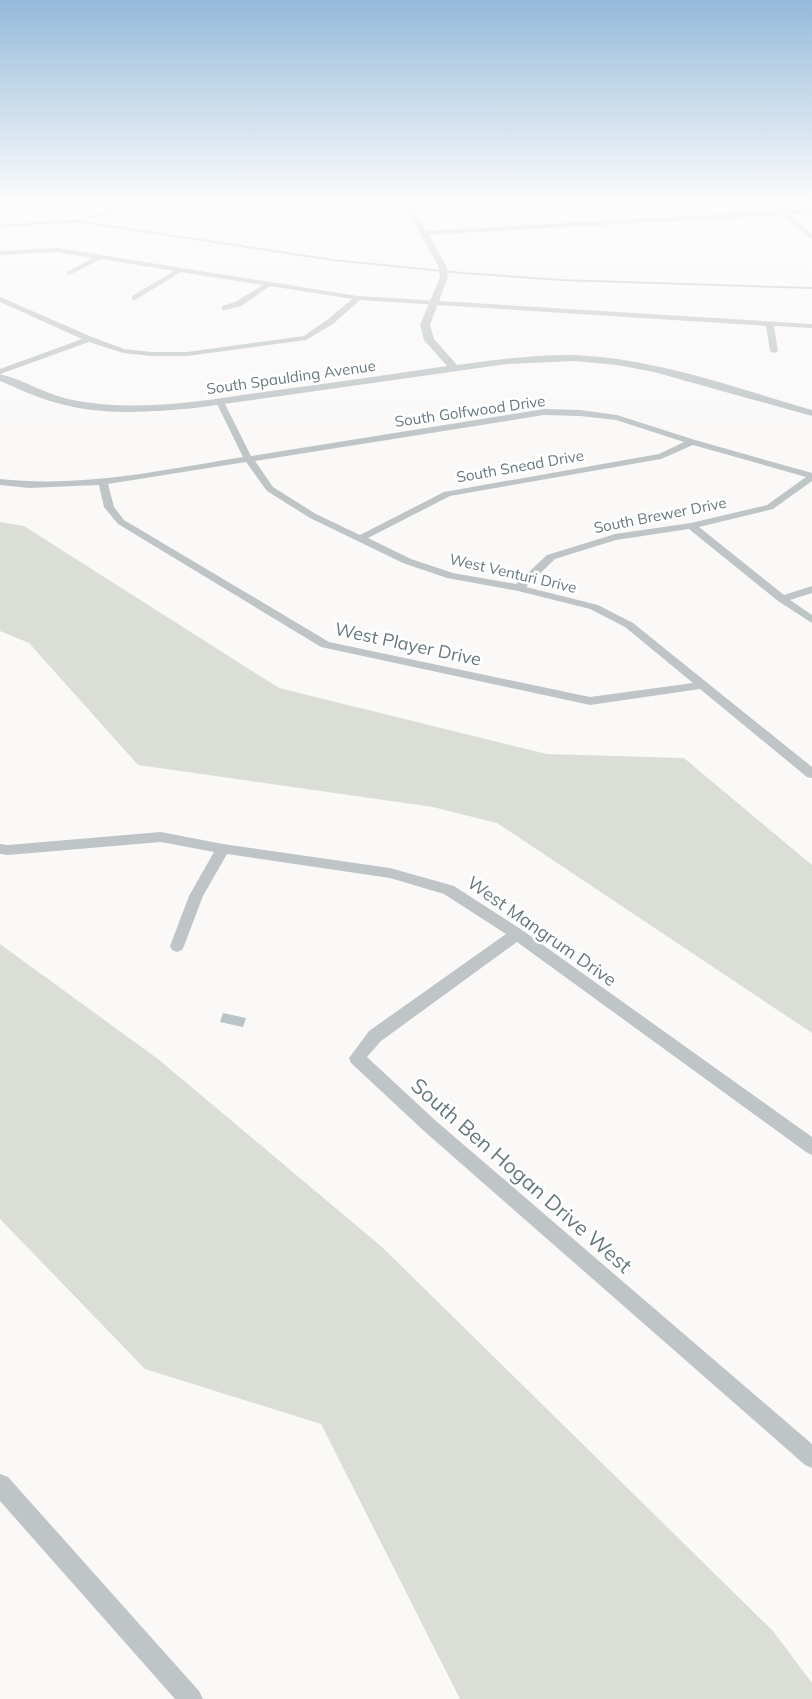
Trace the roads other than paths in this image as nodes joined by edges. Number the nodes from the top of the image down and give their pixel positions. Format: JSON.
{"nodes":[{"id":1,"x":162,"y":281,"type":"edge"},
{"id":2,"x":254,"y":281,"type":"edge"},
{"id":3,"x":442,"y":281,"type":"edge"},
{"id":4,"x":270,"y":284,"type":"junction"},
{"id":5,"x":0,"y":298,"type":"edge"},
{"id":6,"x":135,"y":298,"type":"dead end"},
{"id":7,"x":358,"y":298,"type":"junction"},
{"id":8,"x":432,"y":304,"type":"junction"},
{"id":9,"x":225,"y":308,"type":"dead end"},
{"id":10,"x":770,"y":324,"type":"junction"},
{"id":11,"x":812,"y":326,"type":"edge"},
{"id":12,"x":89,"y":339,"type":"junction"},
{"id":13,"x":774,"y":351,"type":"dead end"},
{"id":14,"x":454,"y":368,"type":"junction"},
{"id":15,"x":0,"y":372,"type":"edge"},
{"id":16,"x":0,"y":377,"type":"edge"},
{"id":17,"x":220,"y":402,"type":"junction"},
{"id":18,"x":812,"y":413,"type":"edge"},
{"id":19,"x":692,"y":442,"type":"junction"},
{"id":20,"x":248,"y":458,"type":"junction"},
{"id":21,"x":812,"y":477,"type":"edge"},
{"id":22,"x":0,"y":482,"type":"edge"},
{"id":23,"x":103,"y":482,"type":"junction"},
{"id":24,"x":692,"y":526,"type":"junction"},
{"id":25,"x":361,"y":538,"type":"junction"},
{"id":26,"x":518,"y":588,"type":"junction"},
{"id":27,"x":812,"y":589,"type":"edge"},
{"id":28,"x":782,"y":599,"type":"junction"},
{"id":29,"x":812,"y":620,"type":"edge"},
{"id":30,"x":703,"y":685,"type":"junction"},
{"id":31,"x":812,"y":774,"type":"edge"},
{"id":32,"x":0,"y":849,"type":"edge"},
{"id":33,"x":223,"y":849,"type":"junction"},
{"id":34,"x":518,"y":934,"type":"junction"},
{"id":35,"x":177,"y":946,"type":"dead end"},
{"id":36,"x":812,"y":1147,"type":"edge"},
{"id":37,"x":812,"y":1458,"type":"edge"},
{"id":38,"x":0,"y":1484,"type":"edge"},
{"id":39,"x":191,"y":1699,"type":"edge"}],
"edges":[{"from":1,"to":6,"type":"street"},
{"from":2,"to":4,"type":"street"},
{"from":3,"to":8,"type":"street"},
{"from":4,"to":7,"type":"street"},
{"from":4,"to":9,"type":"street"},
{"from":5,"to":12,"type":"street"},
{"from":7,"to":8,"type":"street"},
{"from":7,"to":12,"type":"street"},
{"from":8,"to":10,"type":"street"},
{"from":8,"to":14,"type":"street"},
{"from":10,"to":11,"type":"street"},
{"from":10,"to":13,"type":"street"},
{"from":12,"to":15,"type":"street"},
{"from":14,"to":17,"type":"street","name":"South Spaulding Avenue"},
{"from":14,"to":18,"type":"street","name":"South Spaulding Avenue"},
{"from":16,"to":17,"type":"street","name":"South Spaulding Avenue"},
{"from":17,"to":20,"type":"street","name":"West Venturi Drive"},
{"from":19,"to":20,"type":"street","name":"South Golfwood Drive"},
{"from":19,"to":21,"type":"street","name":"South Golfwood Drive"},
{"from":19,"to":25,"type":"street","name":"South Snead Drive"},
{"from":20,"to":23,"type":"street","name":"South Golfwood Drive"},
{"from":20,"to":25,"type":"street","name":"West Venturi Drive"},
{"from":21,"to":24,"type":"street","name":"South Brewer Drive"},
{"from":22,"to":23,"type":"street","name":"South Golfwood Drive"},
{"from":23,"to":30,"type":"street","name":"West Player Drive"},
{"from":24,"to":26,"type":"street","name":"South Brewer Drive"},
{"from":24,"to":28,"type":"street"},
{"from":25,"to":26,"type":"street","name":"West Venturi Drive"},
{"from":26,"to":30,"type":"street","name":"West Venturi Drive"},
{"from":27,"to":28,"type":"street"},
{"from":28,"to":29,"type":"street"},
{"from":30,"to":31,"type":"street","name":"West Venturi Drive"},
{"from":32,"to":33,"type":"street","name":"West Mangrum Drive"},
{"from":33,"to":34,"type":"street","name":"West Mangrum Drive"},
{"from":33,"to":35,"type":"street"},
{"from":34,"to":36,"type":"street","name":"West Mangrum Drive"},
{"from":34,"to":37,"type":"street","name":"South Ben Hogan Drive West"},
{"from":38,"to":39,"type":"street"}]}
